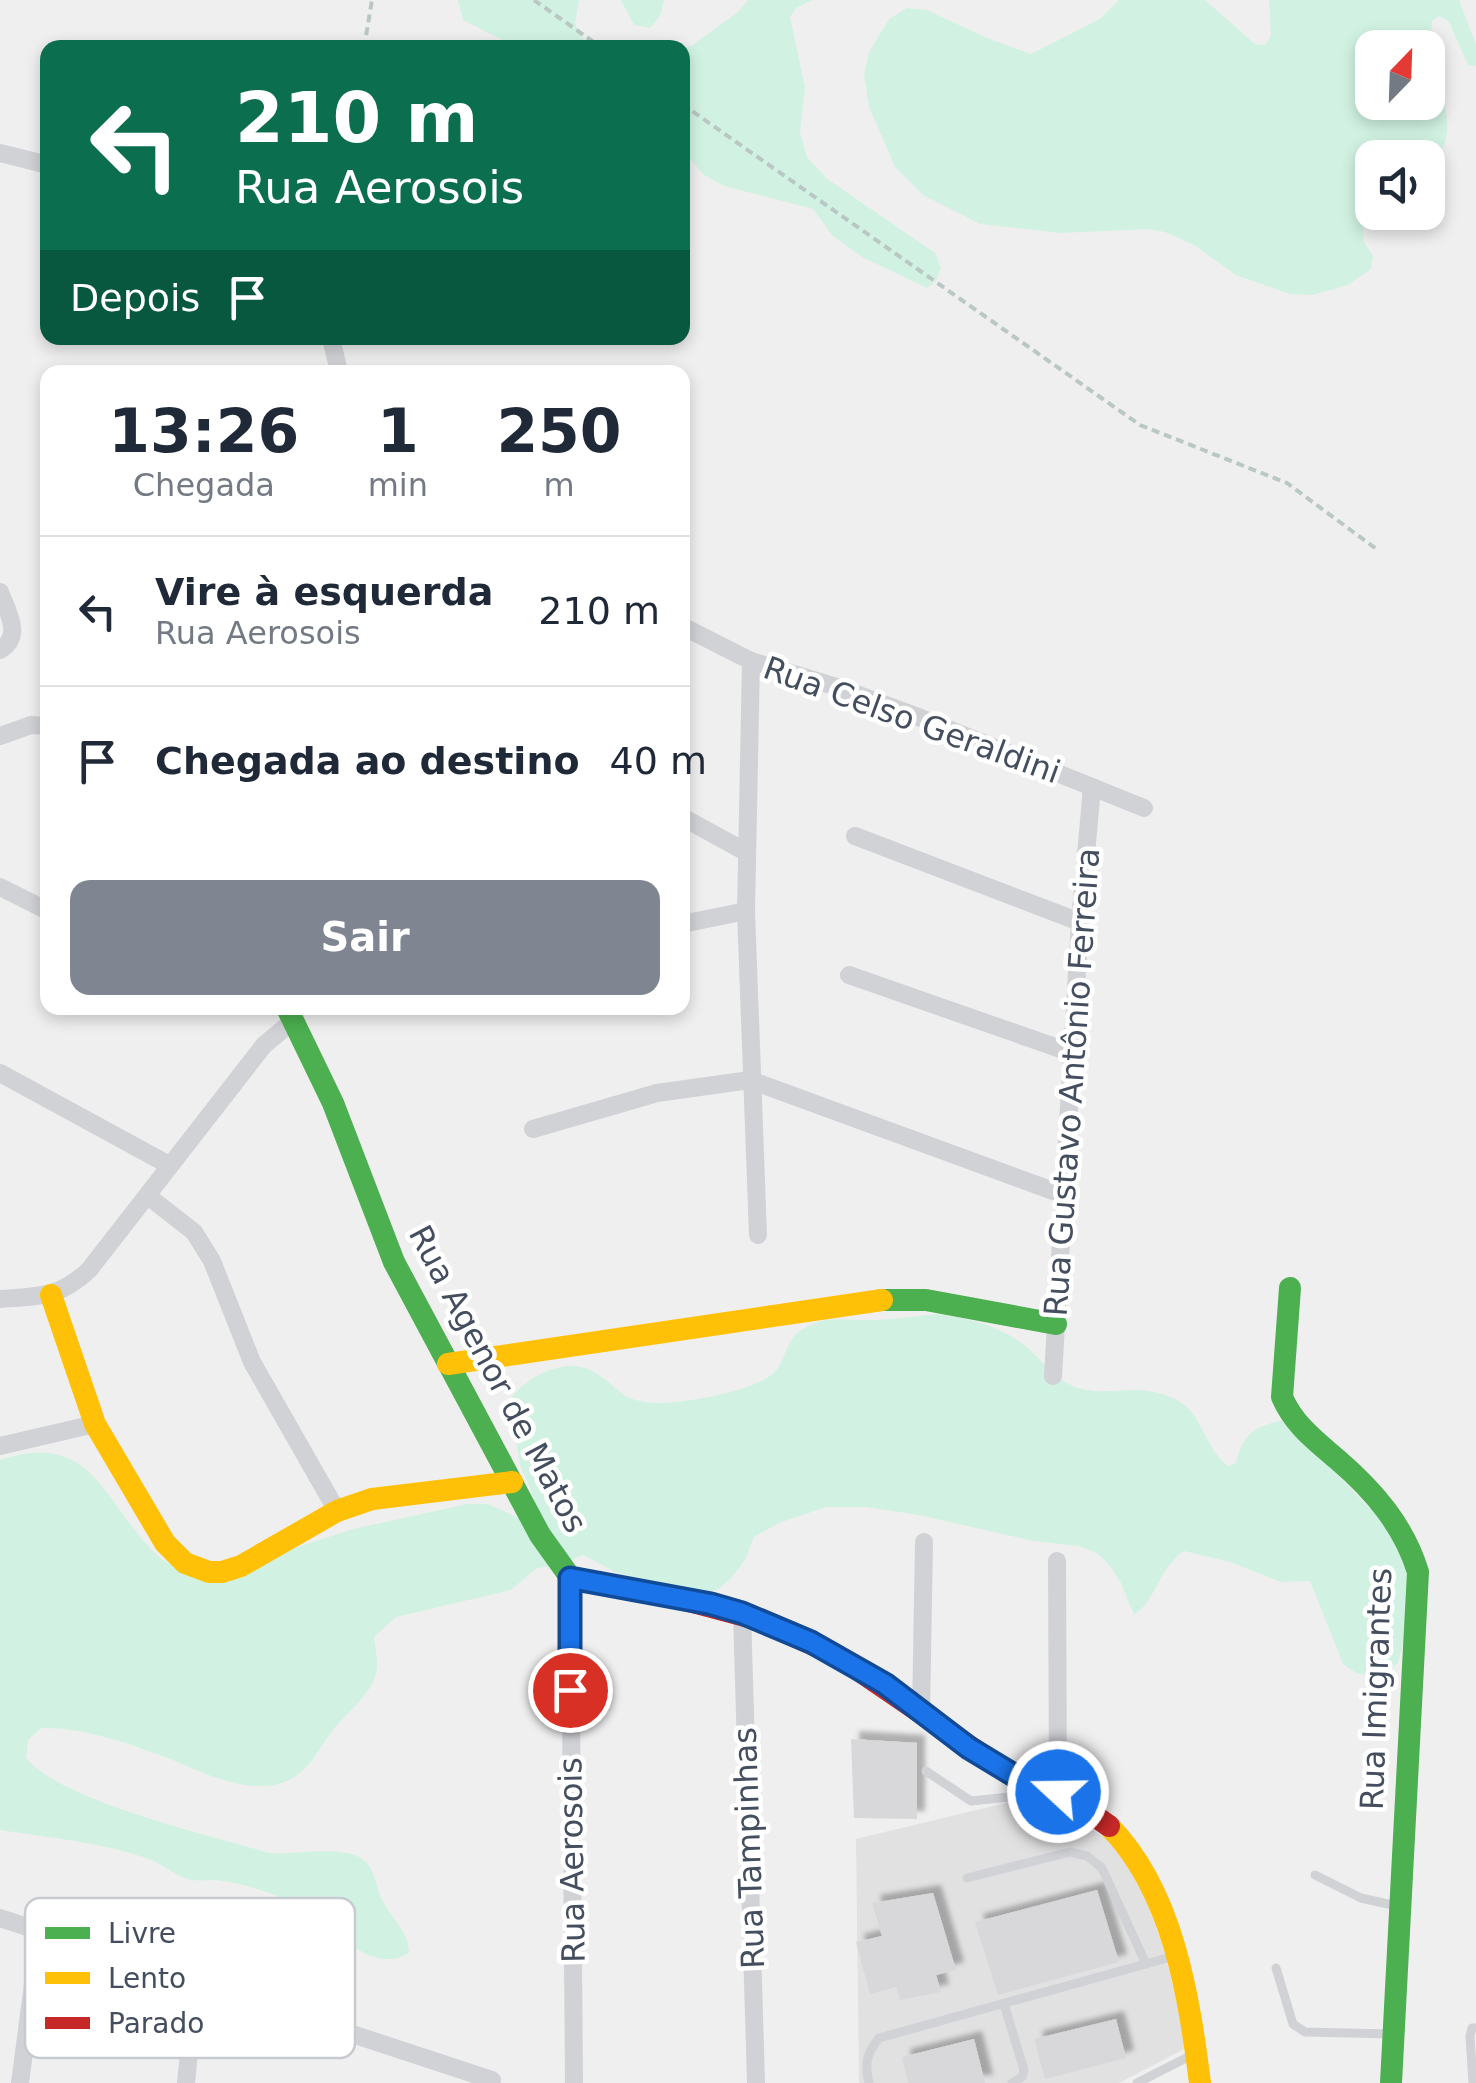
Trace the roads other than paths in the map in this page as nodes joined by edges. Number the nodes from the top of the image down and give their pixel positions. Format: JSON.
{"nodes":[{"id":1,"x":0,"y":153,"type":"edge"},
{"id":2,"x":40,"y":163,"type":"edge"},
{"id":3,"x":0,"y":592,"type":"edge"},
{"id":4,"x":690,"y":630,"type":"edge"},
{"id":5,"x":0,"y":650,"type":"edge"},
{"id":6,"x":751,"y":662,"type":"junction"},
{"id":7,"x":40,"y":726,"type":"edge"},
{"id":8,"x":0,"y":736,"type":"edge"},
{"id":9,"x":1092,"y":787,"type":"junction"},
{"id":10,"x":1144,"y":808,"type":"dead end"},
{"id":11,"x":690,"y":822,"type":"edge"},
{"id":12,"x":855,"y":836,"type":"dead end"},
{"id":13,"x":746,"y":852,"type":"junction"},
{"id":14,"x":0,"y":887,"type":"edge"},
{"id":15,"x":40,"y":908,"type":"edge"},
{"id":16,"x":746,"y":911,"type":"junction"},
{"id":17,"x":690,"y":922,"type":"edge"},
{"id":18,"x":1080,"y":922,"type":"junction"},
{"id":19,"x":849,"y":975,"type":"dead end"},
{"id":20,"x":289,"y":1015,"type":"edge"},
{"id":21,"x":290,"y":1015,"type":"edge"},
{"id":22,"x":1074,"y":1054,"type":"junction"},
{"id":23,"x":0,"y":1074,"type":"edge"},
{"id":24,"x":750,"y":1080,"type":"junction"},
{"id":25,"x":532,"y":1130,"type":"dead end"},
{"id":26,"x":170,"y":1165,"type":"junction"},
{"id":27,"x":1064,"y":1195,"type":"junction"},
{"id":28,"x":148,"y":1196,"type":"junction"},
{"id":29,"x":758,"y":1236,"type":"dead end"},
{"id":30,"x":1290,"y":1288,"type":"dead end"},
{"id":31,"x":51,"y":1295,"type":"junction"},
{"id":32,"x":0,"y":1299,"type":"edge"},
{"id":33,"x":1056,"y":1324,"type":"junction"},
{"id":34,"x":448,"y":1364,"type":"junction"},
{"id":35,"x":1053,"y":1376,"type":"dead end"},
{"id":36,"x":95,"y":1424,"type":"junction"},
{"id":37,"x":0,"y":1446,"type":"edge"},
{"id":38,"x":512,"y":1482,"type":"junction"},
{"id":39,"x":337,"y":1511,"type":"junction"},
{"id":40,"x":924,"y":1542,"type":"dead end"},
{"id":41,"x":1057,"y":1561,"type":"dead end"},
{"id":42,"x":570,"y":1578,"type":"junction"},
{"id":43,"x":742,"y":1613,"type":"junction"},
{"id":44,"x":921,"y":1714,"type":"junction"},
{"id":45,"x":926,"y":1771,"type":"dead end"},
{"id":46,"x":1035,"y":1783,"type":"junction"},
{"id":47,"x":1058,"y":1792,"type":"junction"},
{"id":48,"x":1316,"y":1875,"type":"dead end"},
{"id":49,"x":968,"y":1878,"type":"dead end"},
{"id":50,"x":1400,"y":1906,"type":"junction"},
{"id":51,"x":0,"y":1918,"type":"edge"},
{"id":52,"x":25,"y":1926,"type":"edge"},
{"id":53,"x":1174,"y":1957,"type":"junction"},
{"id":54,"x":1146,"y":1964,"type":"junction"},
{"id":55,"x":1276,"y":1968,"type":"dead end"},
{"id":56,"x":1004,"y":2004,"type":"junction"},
{"id":57,"x":1476,"y":2028,"type":"edge"},
{"id":58,"x":1394,"y":2034,"type":"junction"},
{"id":59,"x":355,"y":2035,"type":"edge"},
{"id":60,"x":25,"y":2045,"type":"edge"},
{"id":61,"x":1196,"y":2053,"type":"junction"},
{"id":62,"x":188,"y":2058,"type":"edge"},
{"id":63,"x":492,"y":2082,"type":"edge"},
{"id":64,"x":20,"y":2083,"type":"edge"},
{"id":65,"x":186,"y":2083,"type":"edge"},
{"id":66,"x":574,"y":2083,"type":"edge"},
{"id":67,"x":756,"y":2083,"type":"edge"},
{"id":68,"x":868,"y":2083,"type":"edge"},
{"id":69,"x":1012,"y":2083,"type":"edge"},
{"id":70,"x":1137,"y":2083,"type":"edge"},
{"id":71,"x":1200,"y":2083,"type":"edge"},
{"id":72,"x":1391,"y":2083,"type":"edge"},
{"id":73,"x":1473,"y":2083,"type":"edge"}],
"edges":[{"from":1,"to":2,"type":"street"},
{"from":3,"to":5,"type":"street"},
{"from":4,"to":6,"type":"street","name":"Rua Celso Geraldini"},
{"from":6,"to":9,"type":"street","name":"Rua Celso Geraldini"},
{"from":6,"to":13,"type":"street"},
{"from":7,"to":8,"type":"street"},
{"from":9,"to":10,"type":"street","name":"Rua Celso Geraldini"},
{"from":9,"to":18,"type":"street","name":"Rua Gustavo Antônio Ferreira"},
{"from":11,"to":13,"type":"street"},
{"from":12,"to":18,"type":"street"},
{"from":13,"to":16,"type":"street"},
{"from":14,"to":15,"type":"street"},
{"from":16,"to":17,"type":"street"},
{"from":16,"to":24,"type":"street"},
{"from":18,"to":22,"type":"street","name":"Rua Gustavo Antônio Ferreira"},
{"from":19,"to":22,"type":"street"},
{"from":20,"to":26,"type":"street"},
{"from":21,"to":34,"type":"street","name":"Rua Agenor de Matos"},
{"from":22,"to":27,"type":"street","name":"Rua Gustavo Antônio Ferreira"},
{"from":23,"to":26,"type":"street"},
{"from":24,"to":25,"type":"street"},
{"from":24,"to":27,"type":"street"},
{"from":24,"to":29,"type":"street"},
{"from":26,"to":28,"type":"street"},
{"from":27,"to":33,"type":"street","name":"Rua Gustavo Antônio Ferreira"},
{"from":28,"to":31,"type":"street"},
{"from":28,"to":39,"type":"street"},
{"from":30,"to":50,"type":"street","name":"Rua Imigrantes"},
{"from":31,"to":32,"type":"street"},
{"from":31,"to":36,"type":"street"},
{"from":33,"to":34,"type":"street"},
{"from":33,"to":35,"type":"street","name":"Rua Gustavo Antônio Ferreira"},
{"from":34,"to":38,"type":"street","name":"Rua Agenor de Matos"},
{"from":36,"to":37,"type":"street"},
{"from":36,"to":39,"type":"street"},
{"from":38,"to":39,"type":"street"},
{"from":38,"to":42,"type":"street","name":"Rua Agenor de Matos"},
{"from":40,"to":44,"type":"street"},
{"from":41,"to":47,"type":"street"},
{"from":42,"to":43,"type":"street","name":"Rua Agenor de Matos"},
{"from":42,"to":66,"type":"street","name":"Rua Aerosois"},
{"from":43,"to":44,"type":"street","name":"Rua Agenor de Matos"},
{"from":43,"to":67,"type":"street","name":"Rua Tampinhas"},
{"from":44,"to":46,"type":"street","name":"Rua Agenor de Matos"},
{"from":45,"to":46,"type":"lane"},
{"from":46,"to":47,"type":"street","name":"Rua Agenor de Matos"},
{"from":47,"to":53,"type":"street","name":"Rua Agenor de Matos"},
{"from":48,"to":50,"type":"lane"},
{"from":49,"to":54,"type":"lane"},
{"from":50,"to":58,"type":"street","name":"Rua Imigrantes"},
{"from":51,"to":52,"type":"street"},
{"from":53,"to":54,"type":"lane"},
{"from":53,"to":61,"type":"street","name":"Rua Agenor de Matos"},
{"from":54,"to":56,"type":"lane"},
{"from":55,"to":58,"type":"lane"},
{"from":56,"to":68,"type":"lane"},
{"from":56,"to":69,"type":"lane"},
{"from":57,"to":73,"type":"lane"},
{"from":58,"to":72,"type":"street","name":"Rua Imigrantes"},
{"from":59,"to":63,"type":"street"},
{"from":60,"to":64,"type":"street"},
{"from":61,"to":70,"type":"lane"},
{"from":61,"to":71,"type":"street","name":"Rua Agenor de Matos"},
{"from":62,"to":65,"type":"street"}]}
